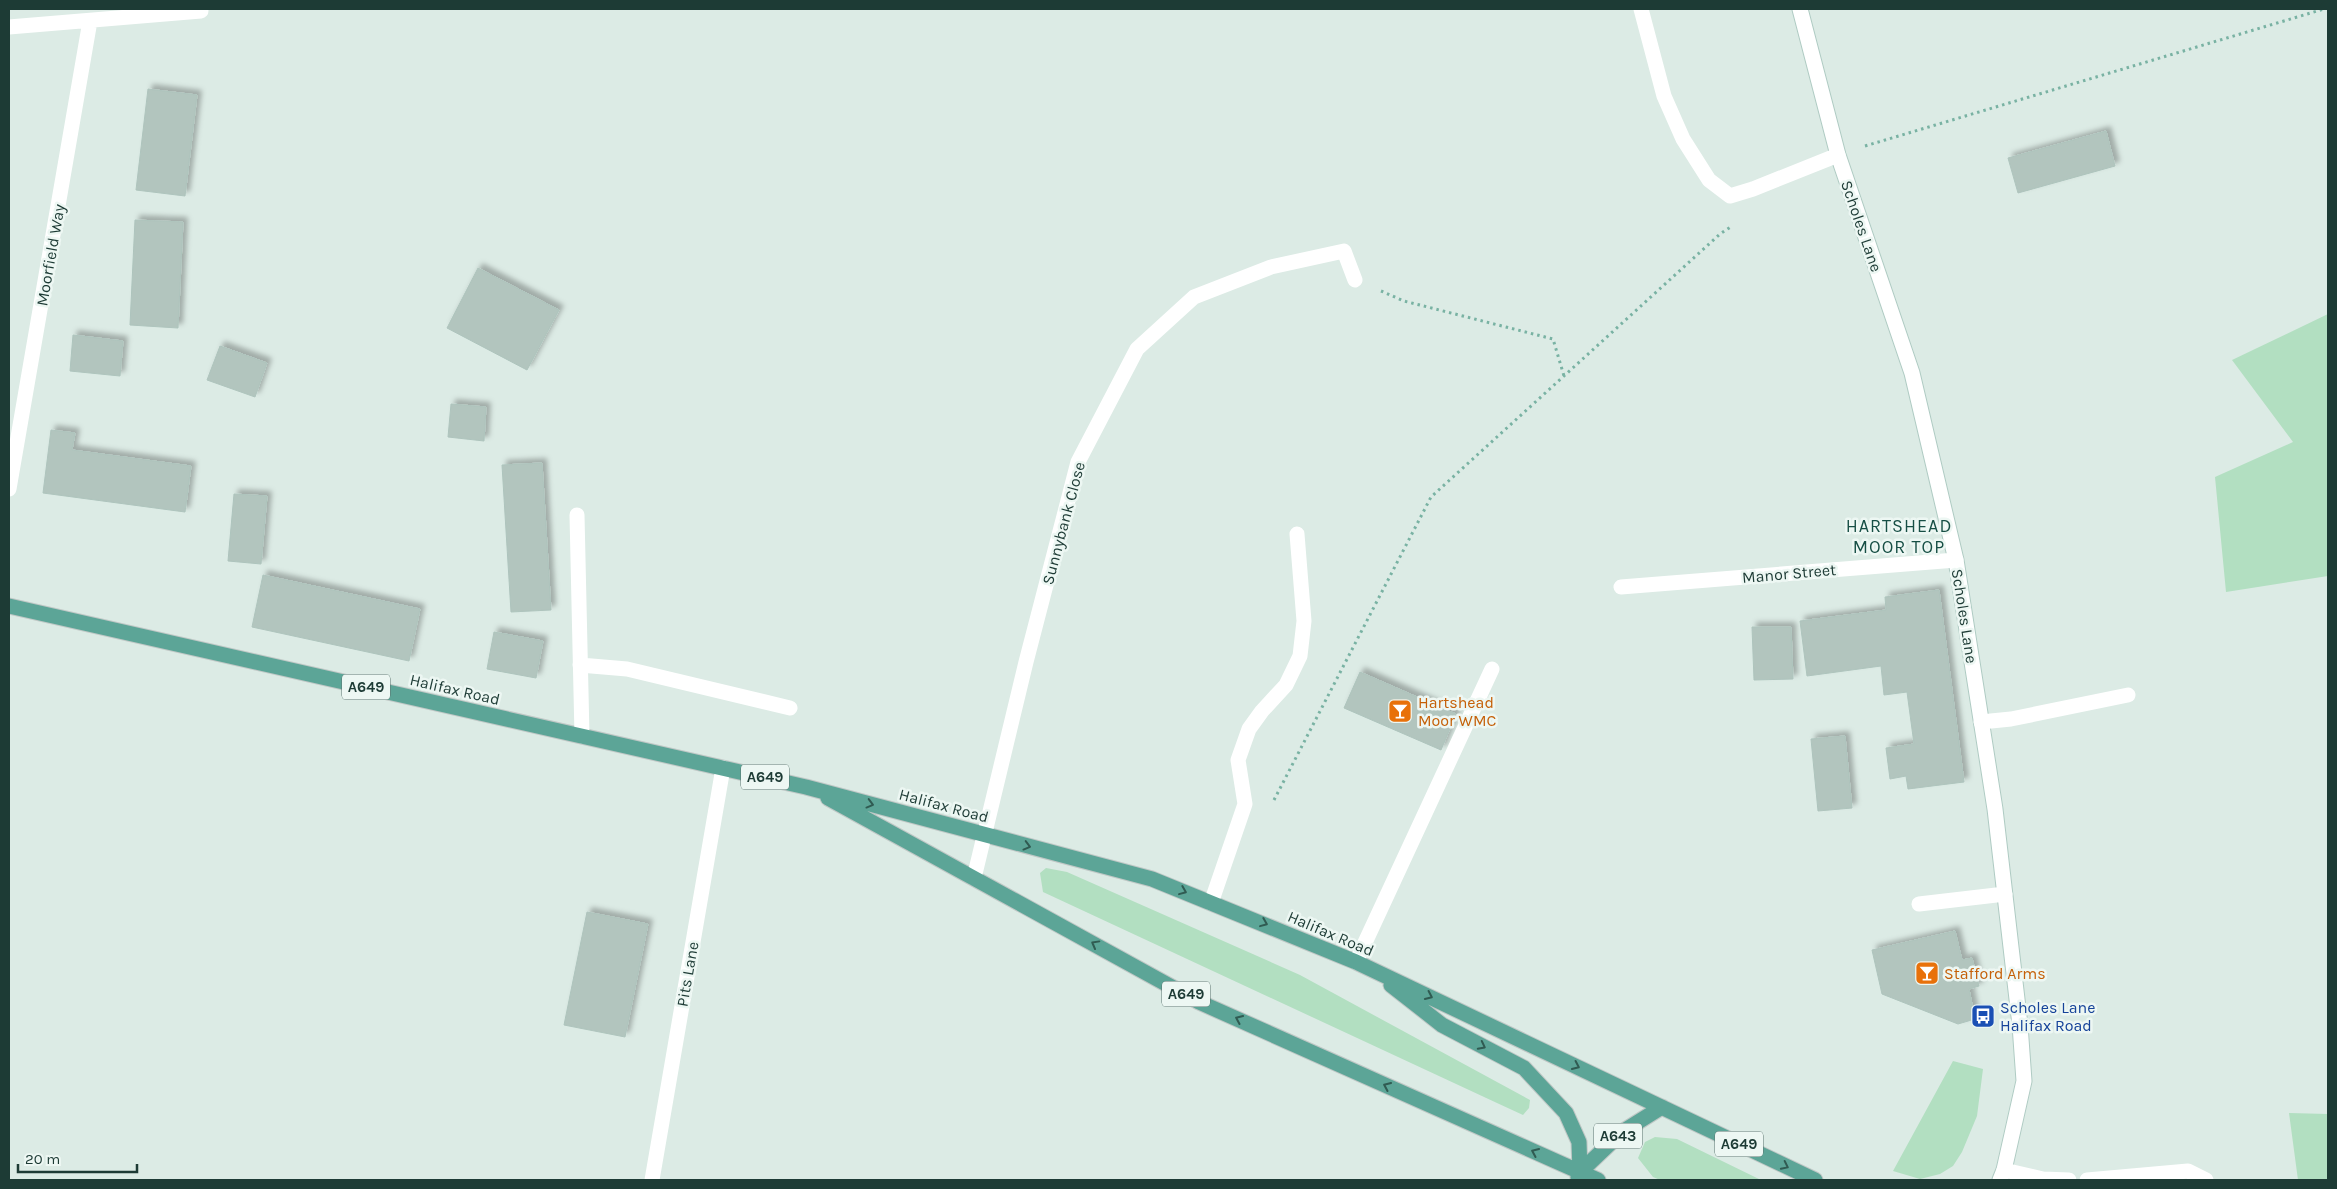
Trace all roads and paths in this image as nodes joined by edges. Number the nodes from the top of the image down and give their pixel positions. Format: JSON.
{"nodes":[{"id":1,"x":1641,"y":9,"type":"edge"},
{"id":2,"x":1800,"y":9,"type":"edge"},
{"id":3,"x":2324,"y":9,"type":"edge"},
{"id":4,"x":200,"y":11,"type":"dead end"},
{"id":5,"x":90,"y":21,"type":"junction"},
{"id":6,"x":9,"y":26,"type":"edge"},
{"id":7,"x":1838,"y":155,"type":"junction"},
{"id":8,"x":1736,"y":223,"type":"dead end"},
{"id":9,"x":1355,"y":280,"type":"joint"},
{"id":10,"x":1564,"y":376,"type":"junction"},
{"id":11,"x":9,"y":489,"type":"edge"},
{"id":12,"x":577,"y":515,"type":"dead end"},
{"id":13,"x":1297,"y":534,"type":"dead end"},
{"id":14,"x":1956,"y":560,"type":"junction"},
{"id":15,"x":1621,"y":587,"type":"dead end"},
{"id":16,"x":9,"y":606,"type":"edge"},
{"id":17,"x":580,"y":665,"type":"junction"},
{"id":18,"x":1492,"y":670,"type":"dead end"},
{"id":19,"x":2128,"y":696,"type":"dead end"},
{"id":20,"x":790,"y":708,"type":"dead end"},
{"id":21,"x":1981,"y":722,"type":"junction"},
{"id":22,"x":582,"y":736,"type":"junction"},
{"id":23,"x":723,"y":768,"type":"junction"},
{"id":24,"x":806,"y":786,"type":"junction"},
{"id":25,"x":1272,"y":803,"type":"dead end"},
{"id":26,"x":985,"y":834,"type":"junction"},
{"id":27,"x":974,"y":878,"type":"junction"},
{"id":28,"x":2004,"y":894,"type":"junction"},
{"id":29,"x":1211,"y":902,"type":"junction"},
{"id":30,"x":1919,"y":904,"type":"dead end"},
{"id":31,"x":1356,"y":962,"type":"junction"},
{"id":32,"x":1370,"y":968,"type":"junction"},
{"id":33,"x":1662,"y":1107,"type":"junction"},
{"id":34,"x":2002,"y":1175,"type":"edge"},
{"id":35,"x":1578,"y":1176,"type":"edge"},
{"id":36,"x":652,"y":1180,"type":"edge"},
{"id":37,"x":1598,"y":1180,"type":"edge"},
{"id":38,"x":1815,"y":1180,"type":"edge"},
{"id":39,"x":2069,"y":1180,"type":"edge"},
{"id":40,"x":2087,"y":1180,"type":"edge"},
{"id":41,"x":2206,"y":1180,"type":"edge"}],
"edges":[{"from":1,"to":7,"type":"street"},
{"from":2,"to":7,"type":"street","name":"Scholes Lane"},
{"from":3,"to":7,"type":"path"},
{"from":4,"to":5,"type":"street"},
{"from":5,"to":6,"type":"street"},
{"from":5,"to":11,"type":"street","name":"Moorfield Way"},
{"from":7,"to":14,"type":"street","name":"Scholes Lane"},
{"from":8,"to":10,"type":"path"},
{"from":9,"to":10,"type":"path"},
{"from":9,"to":26,"type":"street","name":"Sunnybank Close"},
{"from":10,"to":25,"type":"path"},
{"from":12,"to":17,"type":"street"},
{"from":13,"to":29,"type":"street"},
{"from":14,"to":15,"type":"street","name":"Manor Street"},
{"from":14,"to":21,"type":"street","name":"Scholes Lane"},
{"from":16,"to":22,"type":"main road","name":"Halifax Road","number":"A649"},
{"from":17,"to":20,"type":"street"},
{"from":17,"to":22,"type":"street"},
{"from":18,"to":31,"type":"street"},
{"from":19,"to":21,"type":"street"},
{"from":21,"to":28,"type":"street","name":"Scholes Lane"},
{"from":22,"to":23,"type":"main road","name":"Halifax Road","number":"A649"},
{"from":23,"to":24,"type":"main road","name":"Halifax Road","number":"A649"},
{"from":23,"to":36,"type":"street","name":"Pits Lane"},
{"from":24,"to":26,"type":"main road","name":"Halifax Road","number":"A649","one_way":true},
{"from":24,"to":27,"type":"main road","name":"Halifax Road","number":"A649"},
{"from":26,"to":27,"type":"street","name":"Sunnybank Close"},
{"from":26,"to":29,"type":"main road","name":"Halifax Road","number":"A649","one_way":true},
{"from":35,"to":27,"type":"main road","name":"Halifax Road","number":"A649","one_way":true},
{"from":28,"to":30,"type":"street"},
{"from":28,"to":34,"type":"street","name":"Scholes Lane"},
{"from":29,"to":31,"type":"main road","name":"Halifax Road","number":"A649","one_way":true},
{"from":31,"to":32,"type":"main road","name":"Halifax Road","number":"A649"},
{"from":32,"to":33,"type":"main road","name":"Halifax Road","number":"A649","one_way":true},
{"from":32,"to":35,"type":"main road","one_way":true},
{"from":33,"to":35,"type":"main road","number":"A643"},
{"from":33,"to":38,"type":"main road","name":"Halifax Road","number":"A649","one_way":true},
{"from":34,"to":39,"type":"street"},
{"from":35,"to":37,"type":"main road","name":"Halifax Road","number":"A649"},
{"from":40,"to":41,"type":"street"}]}
